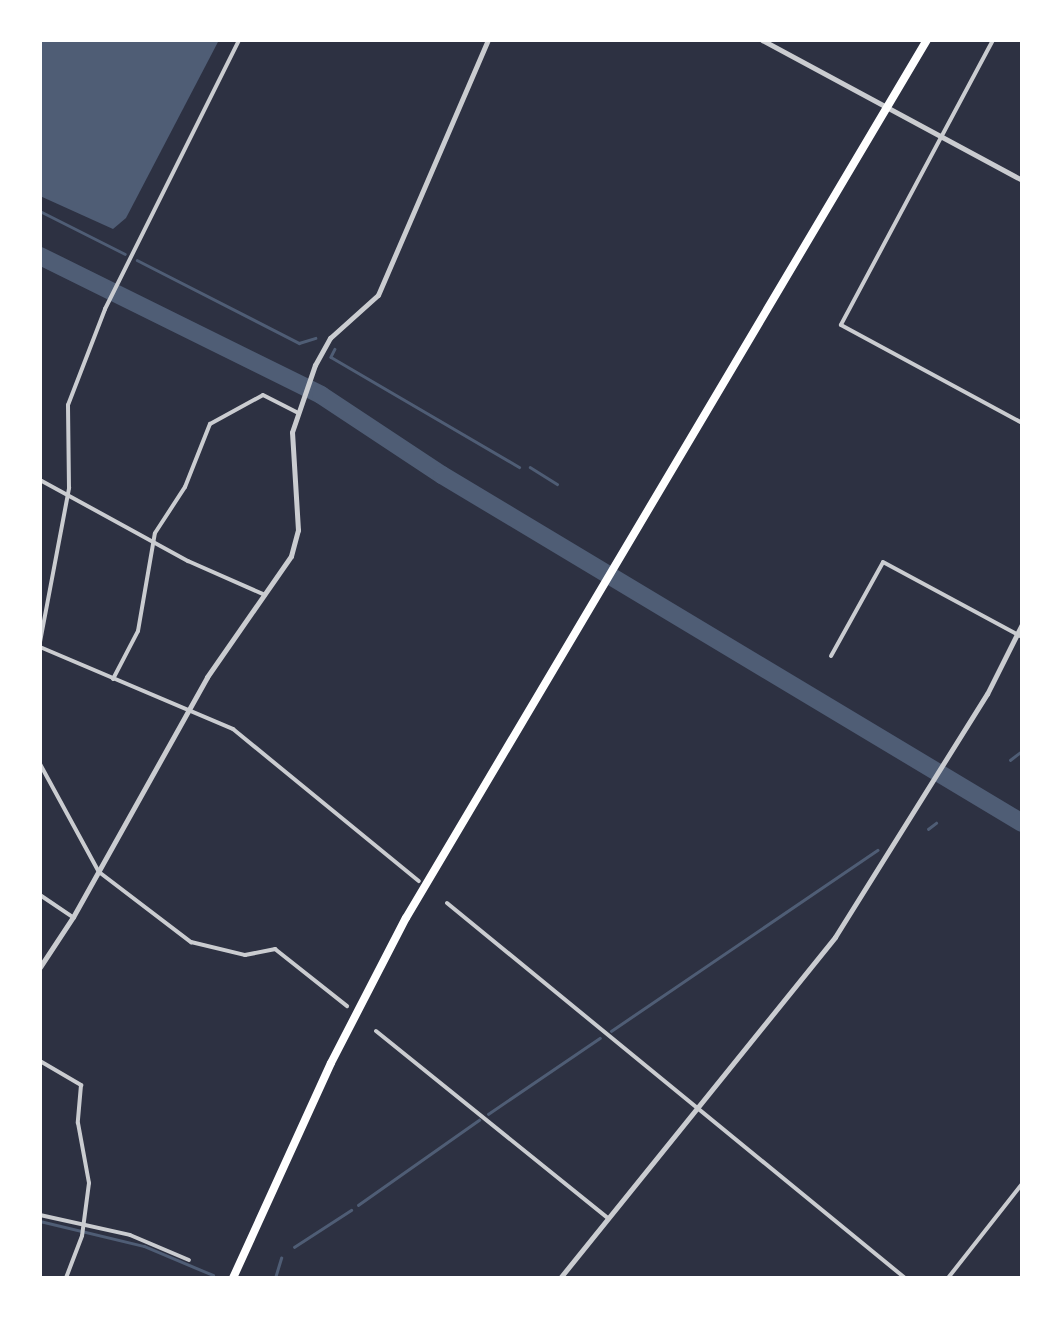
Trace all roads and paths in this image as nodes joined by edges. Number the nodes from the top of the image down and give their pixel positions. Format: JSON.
{"nodes":[{"id":1,"x":240,"y":40,"type":"edge"},
{"id":2,"x":488,"y":40,"type":"edge"},
{"id":3,"x":762,"y":40,"type":"edge"},
{"id":4,"x":927,"y":40,"type":"edge"},
{"id":5,"x":993,"y":40,"type":"edge"},
{"id":6,"x":888,"y":108,"type":"junction"},
{"id":7,"x":942,"y":138,"type":"junction"},
{"id":8,"x":1022,"y":180,"type":"edge"},
{"id":9,"x":298,"y":410,"type":"junction"},
{"id":10,"x":1022,"y":423,"type":"edge"},
{"id":11,"x":40,"y":480,"type":"edge"},
{"id":12,"x":68,"y":494,"type":"junction"},
{"id":13,"x":153,"y":541,"type":"junction"},
{"id":14,"x":266,"y":596,"type":"junction"},
{"id":15,"x":1022,"y":624,"type":"edge"},
{"id":16,"x":1020,"y":636,"type":"edge"},
{"id":17,"x":40,"y":644,"type":"edge"},
{"id":18,"x":831,"y":656,"type":"dead end"},
{"id":19,"x":113,"y":679,"type":"junction"},
{"id":20,"x":192,"y":709,"type":"junction"},
{"id":21,"x":40,"y":764,"type":"edge"},
{"id":22,"x":99,"y":872,"type":"junction"},
{"id":23,"x":419,"y":881,"type":"dead end"},
{"id":24,"x":40,"y":894,"type":"edge"},
{"id":25,"x":447,"y":903,"type":"dead end"},
{"id":26,"x":73,"y":917,"type":"junction"},
{"id":27,"x":40,"y":967,"type":"edge"},
{"id":28,"x":347,"y":1006,"type":"dead end"},
{"id":29,"x":376,"y":1032,"type":"dead end"},
{"id":30,"x":40,"y":1061,"type":"edge"},
{"id":31,"x":697,"y":1110,"type":"junction"},
{"id":32,"x":1022,"y":1184,"type":"edge"},
{"id":33,"x":40,"y":1216,"type":"edge"},
{"id":34,"x":608,"y":1218,"type":"junction"},
{"id":35,"x":84,"y":1225,"type":"junction"},
{"id":36,"x":189,"y":1260,"type":"dead end"},
{"id":37,"x":66,"y":1278,"type":"edge"},
{"id":38,"x":233,"y":1278,"type":"edge"},
{"id":39,"x":560,"y":1278,"type":"edge"},
{"id":40,"x":905,"y":1278,"type":"edge"},
{"id":41,"x":948,"y":1278,"type":"edge"}],
"edges":[{"from":1,"to":12,"type":"street"},
{"from":2,"to":9,"type":"street"},
{"from":3,"to":6,"type":"street"},
{"from":4,"to":6,"type":"highway"},
{"from":5,"to":7,"type":"street"},
{"from":6,"to":7,"type":"street"},
{"from":6,"to":38,"type":"highway"},
{"from":7,"to":8,"type":"street"},
{"from":7,"to":10,"type":"street"},
{"from":9,"to":13,"type":"street"},
{"from":9,"to":14,"type":"street"},
{"from":11,"to":12,"type":"street"},
{"from":12,"to":13,"type":"street"},
{"from":12,"to":17,"type":"street"},
{"from":13,"to":14,"type":"street"},
{"from":13,"to":19,"type":"street"},
{"from":14,"to":20,"type":"street"},
{"from":15,"to":16,"type":"street"},
{"from":16,"to":18,"type":"street"},
{"from":16,"to":31,"type":"street"},
{"from":17,"to":19,"type":"street"},
{"from":19,"to":20,"type":"street"},
{"from":20,"to":22,"type":"street"},
{"from":20,"to":23,"type":"street"},
{"from":21,"to":22,"type":"street"},
{"from":22,"to":26,"type":"street"},
{"from":22,"to":28,"type":"street"},
{"from":24,"to":26,"type":"street"},
{"from":25,"to":31,"type":"street"},
{"from":26,"to":27,"type":"street"},
{"from":29,"to":34,"type":"street"},
{"from":30,"to":35,"type":"street"},
{"from":31,"to":34,"type":"street"},
{"from":31,"to":40,"type":"street"},
{"from":32,"to":41,"type":"street"},
{"from":33,"to":35,"type":"street"},
{"from":34,"to":39,"type":"street"},
{"from":35,"to":36,"type":"street"},
{"from":35,"to":37,"type":"street"}]}
